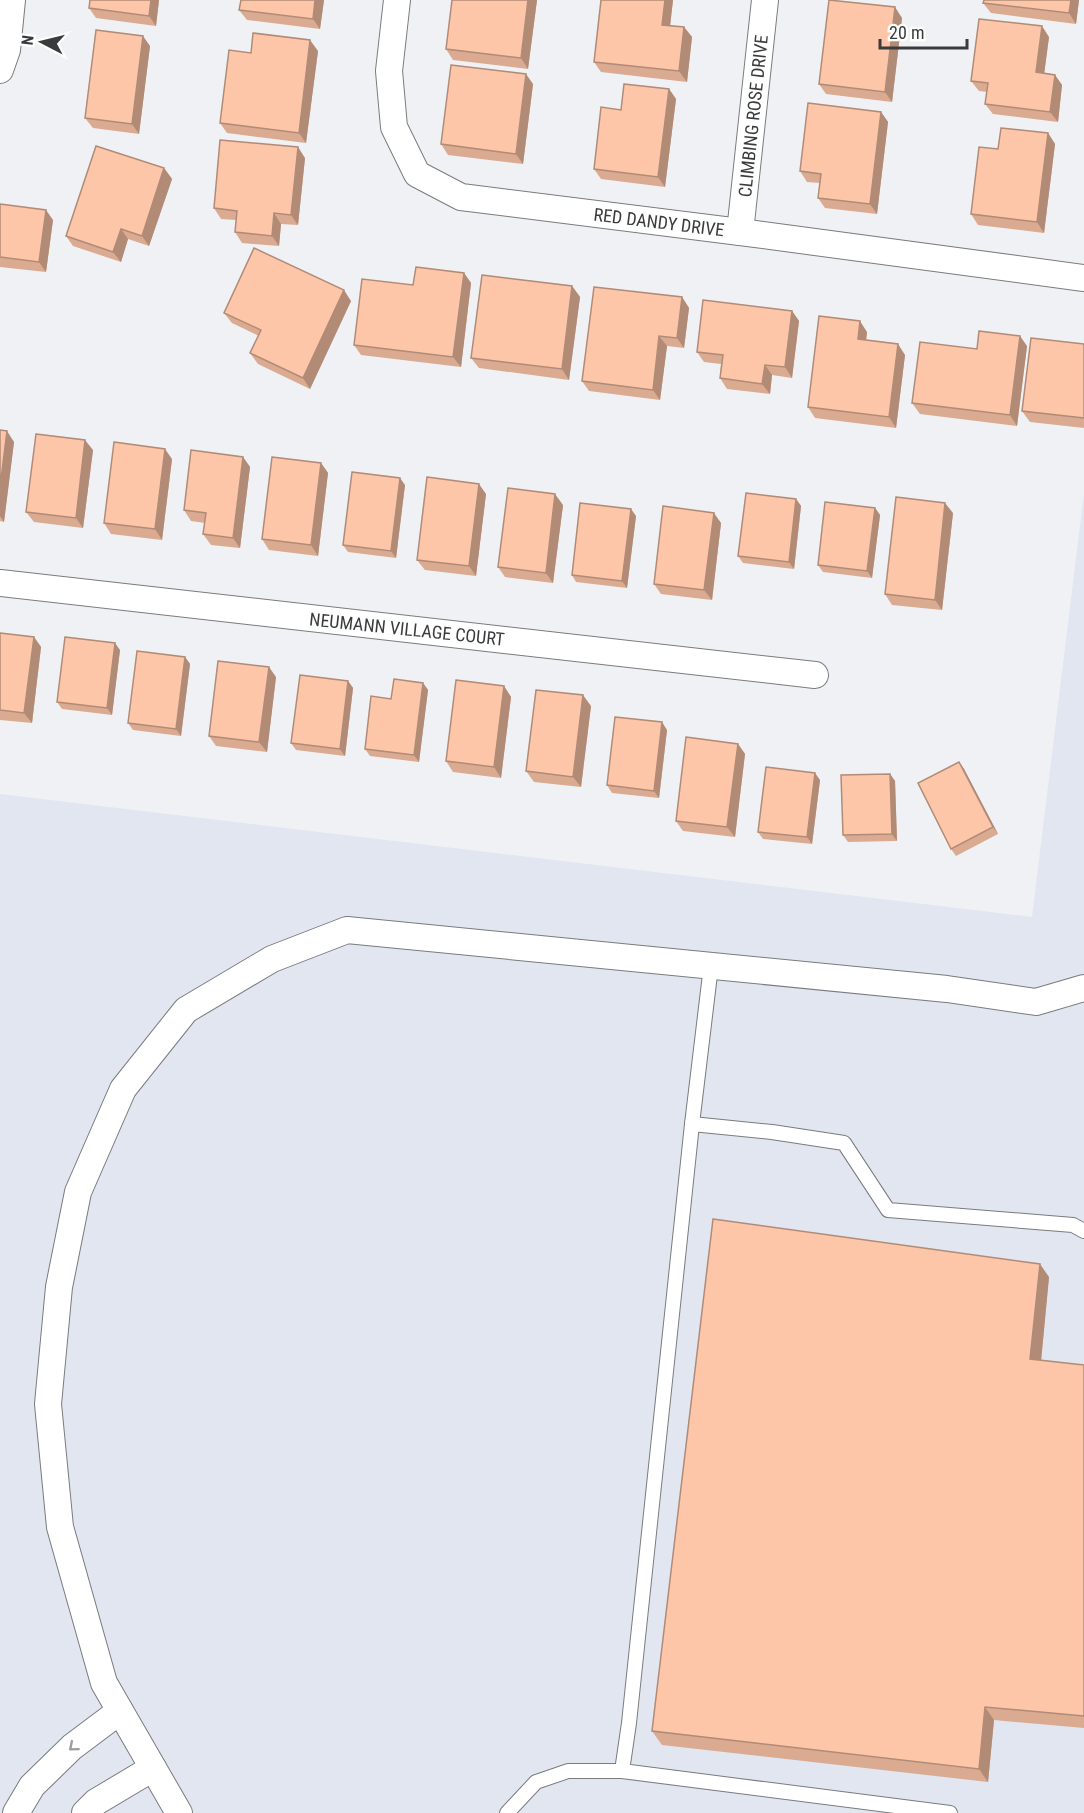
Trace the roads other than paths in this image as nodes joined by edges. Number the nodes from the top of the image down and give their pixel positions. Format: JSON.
{"nodes":[{"id":1,"x":12,"y":0,"type":"edge"},
{"id":2,"x":397,"y":0,"type":"edge"},
{"id":3,"x":765,"y":0,"type":"edge"},
{"id":4,"x":0,"y":70,"type":"edge"},
{"id":5,"x":740,"y":232,"type":"junction"},
{"id":6,"x":1084,"y":278,"type":"edge"},
{"id":7,"x":0,"y":583,"type":"edge"},
{"id":8,"x":815,"y":675,"type":"dead end"},
{"id":9,"x":711,"y":966,"type":"junction"},
{"id":10,"x":1084,"y":988,"type":"edge"},
{"id":11,"x":692,"y":1124,"type":"junction"},
{"id":12,"x":1084,"y":1231,"type":"edge"},
{"id":13,"x":120,"y":1711,"type":"junction"},
{"id":14,"x":153,"y":1768,"type":"junction"},
{"id":15,"x":622,"y":1771,"type":"junction"},
{"id":16,"x":16,"y":1813,"type":"edge"},
{"id":17,"x":85,"y":1813,"type":"edge"},
{"id":18,"x":179,"y":1813,"type":"edge"},
{"id":19,"x":507,"y":1813,"type":"edge"},
{"id":20,"x":950,"y":1813,"type":"edge"}],
"edges":[{"from":1,"to":4,"type":"street"},
{"from":2,"to":5,"type":"street","name":"RED DANDY DRIVE"},
{"from":3,"to":5,"type":"street","name":"CLIMBING ROSE DRIVE"},
{"from":5,"to":6,"type":"street","name":"RED DANDY DRIVE"},
{"from":7,"to":8,"type":"street","name":"NEUMANN VILLAGE COURT"},
{"from":9,"to":10,"type":"street"},
{"from":9,"to":11,"type":"lane"},
{"from":9,"to":13,"type":"street"},
{"from":11,"to":12,"type":"lane"},
{"from":11,"to":15,"type":"lane"},
{"from":13,"to":14,"type":"street"},
{"from":13,"to":16,"type":"street","one_way":true},
{"from":14,"to":17,"type":"street"},
{"from":14,"to":18,"type":"street"},
{"from":15,"to":19,"type":"lane"},
{"from":15,"to":20,"type":"lane"}]}
